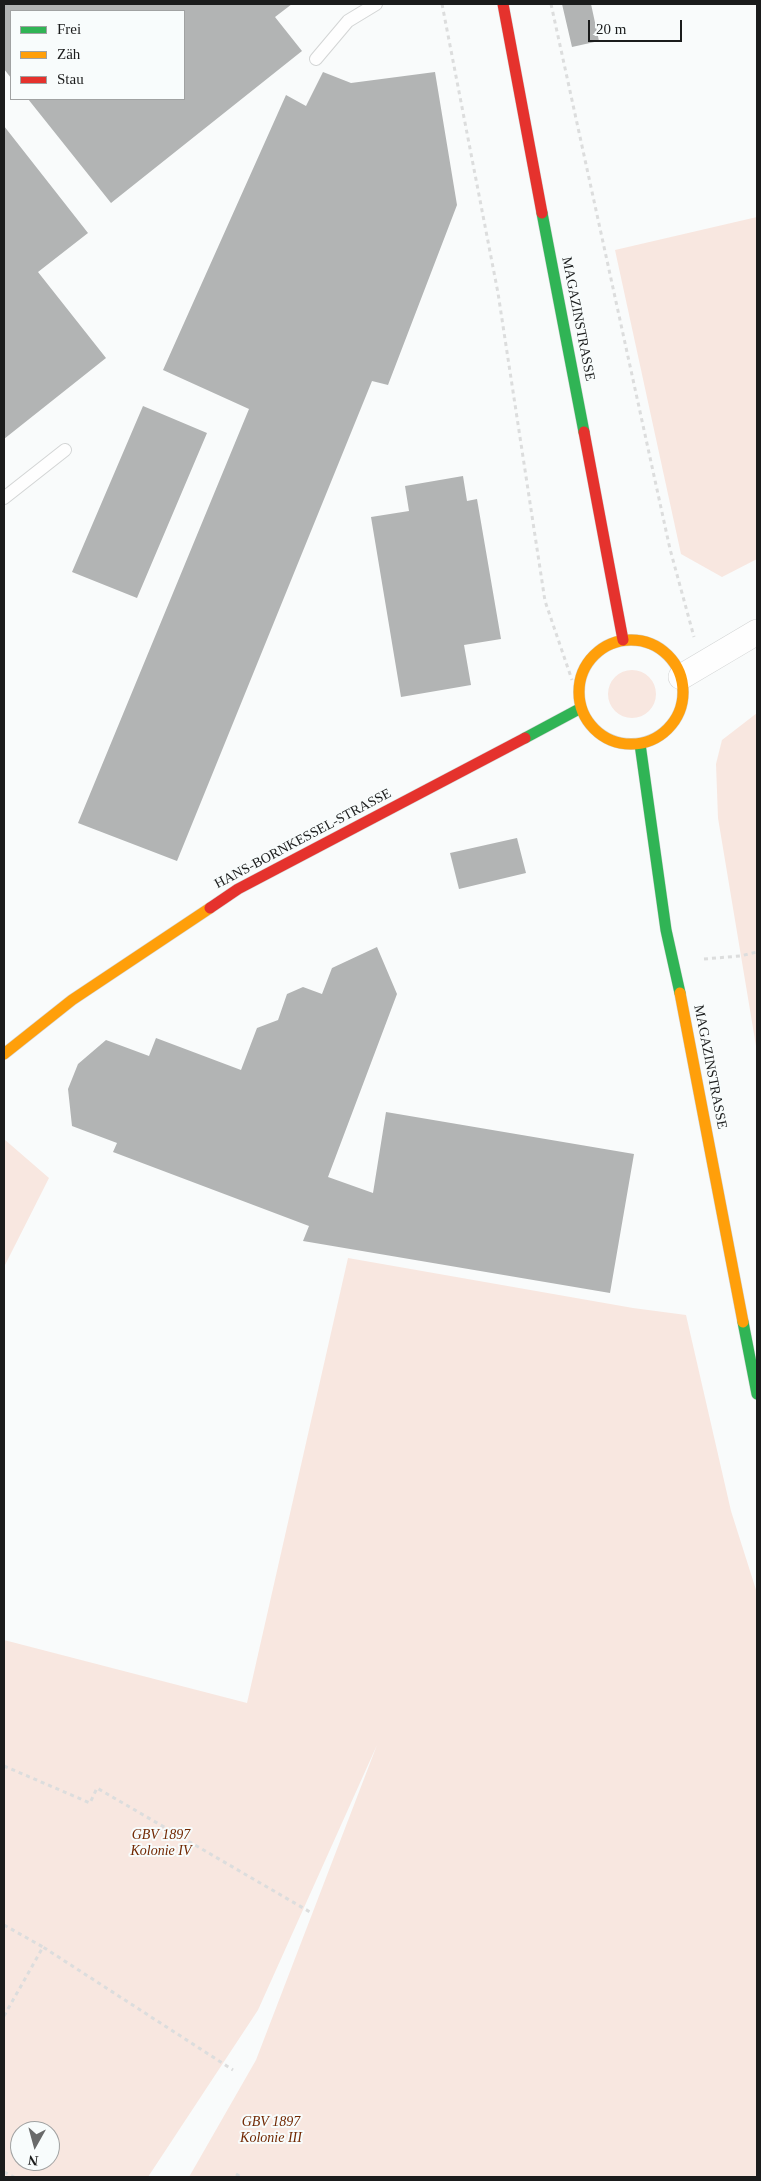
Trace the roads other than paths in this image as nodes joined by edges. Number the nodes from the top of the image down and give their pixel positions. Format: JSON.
{"nodes":[{"id":1,"x":376,"y":4,"type":"edge"},
{"id":2,"x":503,"y":4,"type":"edge"},
{"id":3,"x":316,"y":59,"type":"dead end"},
{"id":4,"x":65,"y":450,"type":"dead end"},
{"id":5,"x":4,"y":498,"type":"edge"},
{"id":6,"x":757,"y":632,"type":"edge"},
{"id":7,"x":623,"y":640,"type":"junction"},
{"id":8,"x":691,"y":672,"type":"junction"},
{"id":9,"x":581,"y":708,"type":"junction"},
{"id":10,"x":640,"y":744,"type":"junction"},
{"id":11,"x":4,"y":1054,"type":"edge"},
{"id":12,"x":757,"y":1394,"type":"edge"}],
"edges":[{"from":1,"to":3,"type":"lane"},
{"from":2,"to":7,"type":"street","name":"MAGAZINSTRASSE"},
{"from":4,"to":5,"type":"lane"},
{"from":6,"to":8,"type":"street"},
{"from":7,"to":8,"type":"street"},
{"from":7,"to":9,"type":"street"},
{"from":8,"to":10,"type":"street"},
{"from":9,"to":10,"type":"street"},
{"from":9,"to":11,"type":"street","name":"HANS-BORNKESSEL-STRASSE"},
{"from":10,"to":12,"type":"street","name":"MAGAZINSTRASSE"}]}
